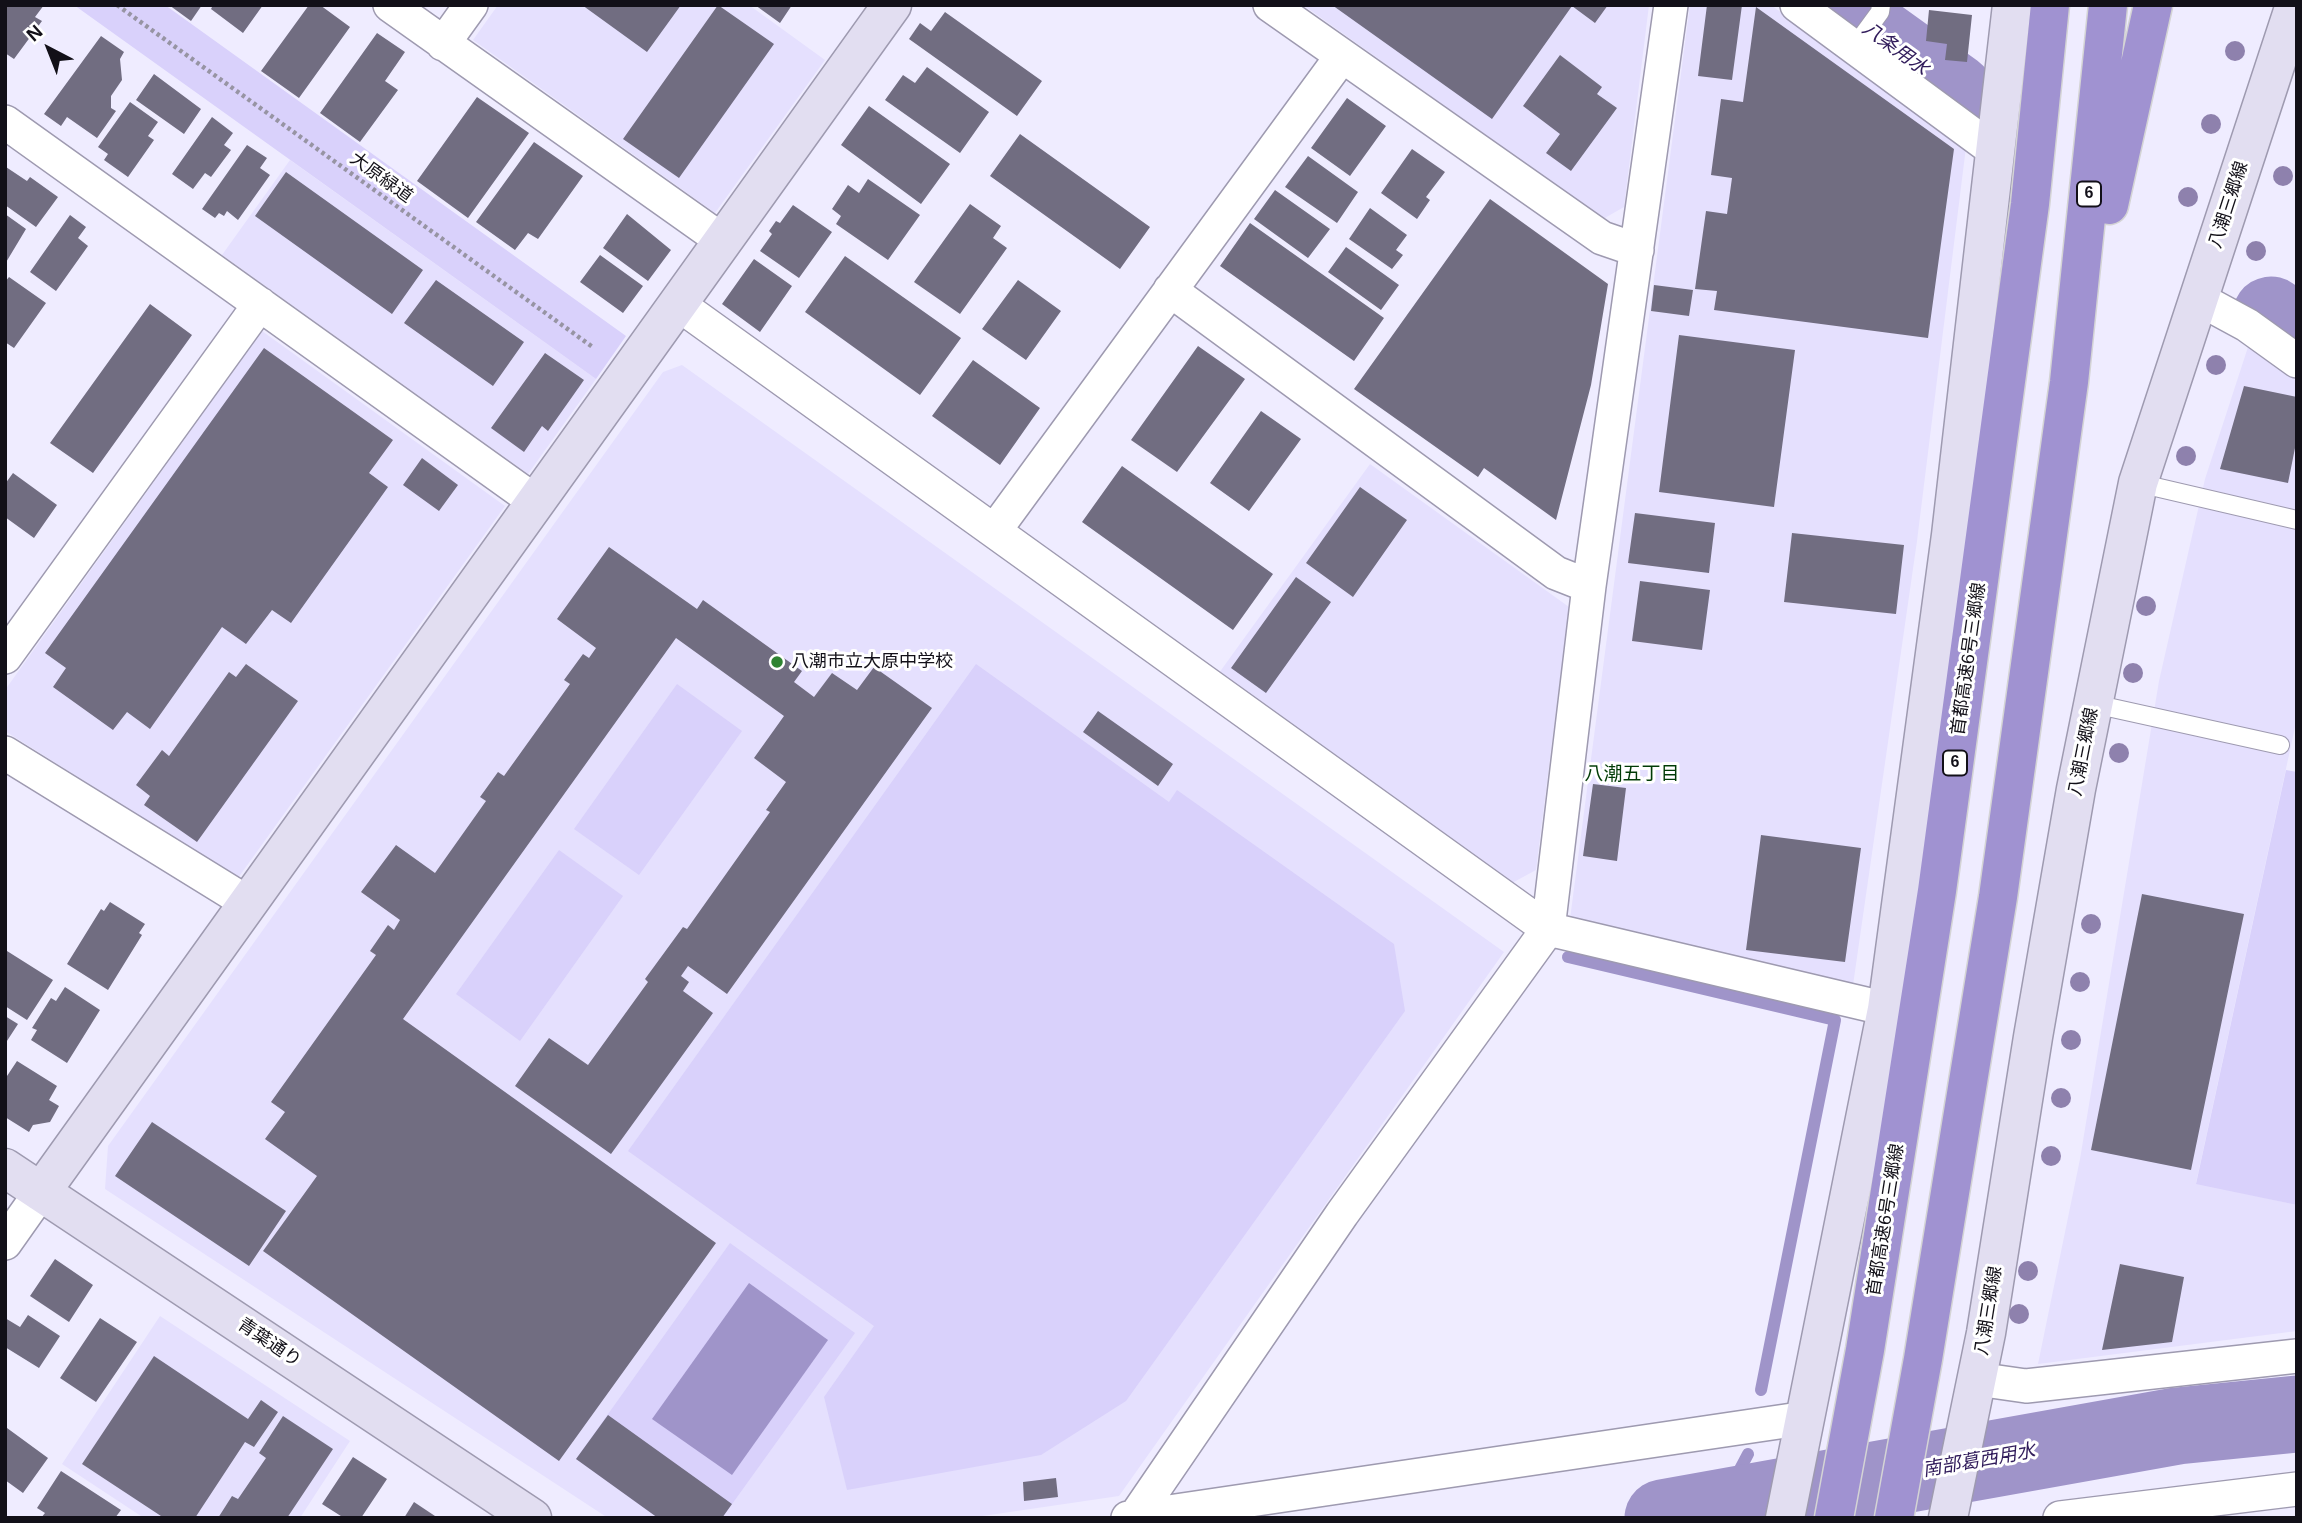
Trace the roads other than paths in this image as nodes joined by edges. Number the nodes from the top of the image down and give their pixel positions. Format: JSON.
{"nodes":[{"id":1,"x":390,"y":5,"type":"edge"},
{"id":2,"x":471,"y":5,"type":"edge"},
{"id":3,"x":892,"y":5,"type":"edge"},
{"id":4,"x":1270,"y":5,"type":"edge"},
{"id":5,"x":1671,"y":5,"type":"edge"},
{"id":6,"x":1797,"y":5,"type":"edge"},
{"id":7,"x":2012,"y":5,"type":"edge"},
{"id":8,"x":2050,"y":5,"type":"edge"},
{"id":9,"x":2108,"y":5,"type":"edge"},
{"id":10,"x":2153,"y":5,"type":"edge"},
{"id":11,"x":2295,"y":5,"type":"edge"},
{"id":12,"x":1880,"y":9,"type":"edge"},
{"id":13,"x":443,"y":44,"type":"junction"},
{"id":14,"x":1856,"y":46,"type":"junction"},
{"id":15,"x":1342,"y":56,"type":"junction"},
{"id":16,"x":5,"y":122,"type":"edge"},
{"id":17,"x":1995,"y":151,"type":"junction"},
{"id":18,"x":723,"y":241,"type":"junction"},
{"id":19,"x":1637,"y":250,"type":"junction"},
{"id":20,"x":1170,"y":290,"type":"junction"},
{"id":21,"x":2199,"y":299,"type":"junction"},
{"id":22,"x":260,"y":304,"type":"junction"},
{"id":23,"x":677,"y":304,"type":"junction"},
{"id":24,"x":2297,"y":360,"type":"edge"},
{"id":25,"x":2069,"y":382,"type":"junction"},
{"id":26,"x":2138,"y":483,"type":"junction"},
{"id":27,"x":536,"y":502,"type":"junction"},
{"id":28,"x":2297,"y":520,"type":"edge"},
{"id":29,"x":995,"y":530,"type":"junction"},
{"id":30,"x":1590,"y":586,"type":"junction"},
{"id":31,"x":5,"y":657,"type":"edge"},
{"id":32,"x":2094,"y":704,"type":"junction"},
{"id":33,"x":2280,"y":745,"type":"dead end"},
{"id":34,"x":5,"y":753,"type":"edge"},
{"id":35,"x":248,"y":903,"type":"junction"},
{"id":36,"x":1548,"y":929,"type":"junction"},
{"id":37,"x":1887,"y":1009,"type":"junction"},
{"id":38,"x":5,"y":1168,"type":"edge"},
{"id":39,"x":41,"y":1192,"type":"junction"},
{"id":40,"x":5,"y":1243,"type":"edge"},
{"id":41,"x":2297,"y":1356,"type":"edge"},
{"id":42,"x":1978,"y":1379,"type":"junction"},
{"id":43,"x":1806,"y":1418,"type":"junction"},
{"id":44,"x":2297,"y":1489,"type":"edge"},
{"id":45,"x":1132,"y":1517,"type":"edge"},
{"id":46,"x":533,"y":1518,"type":"edge"},
{"id":47,"x":1785,"y":1518,"type":"edge"},
{"id":48,"x":1834,"y":1518,"type":"edge"},
{"id":49,"x":1894,"y":1518,"type":"edge"},
{"id":50,"x":1948,"y":1518,"type":"edge"},
{"id":51,"x":2060,"y":1518,"type":"edge"}],
"edges":[{"from":1,"to":13,"type":"street"},
{"from":2,"to":13,"type":"street"},
{"from":3,"to":18,"type":"main road"},
{"from":4,"to":15,"type":"street"},
{"from":5,"to":19,"type":"street"},
{"from":6,"to":14,"type":"street"},
{"from":7,"to":17,"type":"main road"},
{"from":8,"to":48,"type":"highway","name":"首都高速6号三郷線","number":"6"},
{"from":9,"to":25,"type":"highway","number":"6"},
{"from":10,"to":25,"type":"highway"},
{"from":11,"to":21,"type":"main road","name":"八潮三郷線"},
{"from":12,"to":14,"type":"lane"},
{"from":13,"to":18,"type":"street"},
{"from":14,"to":17,"type":"street"},
{"from":15,"to":19,"type":"street"},
{"from":15,"to":20,"type":"street"},
{"from":16,"to":22,"type":"street"},
{"from":17,"to":37,"type":"main road"},
{"from":18,"to":23,"type":"main road"},
{"from":19,"to":30,"type":"street"},
{"from":20,"to":29,"type":"street"},
{"from":20,"to":30,"type":"street"},
{"from":21,"to":24,"type":"street"},
{"from":21,"to":26,"type":"main road","name":"八潮三郷線"},
{"from":22,"to":27,"type":"street"},
{"from":22,"to":31,"type":"street"},
{"from":23,"to":27,"type":"main road"},
{"from":23,"to":29,"type":"street"},
{"from":25,"to":49,"type":"highway","number":"6"},
{"from":26,"to":28,"type":"lane"},
{"from":26,"to":32,"type":"main road","name":"八潮三郷線"},
{"from":27,"to":35,"type":"main road"},
{"from":29,"to":36,"type":"street"},
{"from":30,"to":36,"type":"street"},
{"from":32,"to":33,"type":"lane"},
{"from":32,"to":42,"type":"main road","name":"八潮三郷線"},
{"from":34,"to":35,"type":"street"},
{"from":35,"to":39,"type":"main road"},
{"from":36,"to":37,"type":"street"},
{"from":36,"to":45,"type":"street"},
{"from":37,"to":43,"type":"main road"},
{"from":38,"to":39,"type":"main road","name":"青葉通り"},
{"from":39,"to":40,"type":"street"},
{"from":39,"to":46,"type":"main road","name":"青葉通り"},
{"from":41,"to":42,"type":"street"},
{"from":42,"to":50,"type":"main road","name":"八潮三郷線"},
{"from":43,"to":45,"type":"street"},
{"from":43,"to":47,"type":"main road"},
{"from":44,"to":51,"type":"street"}]}
